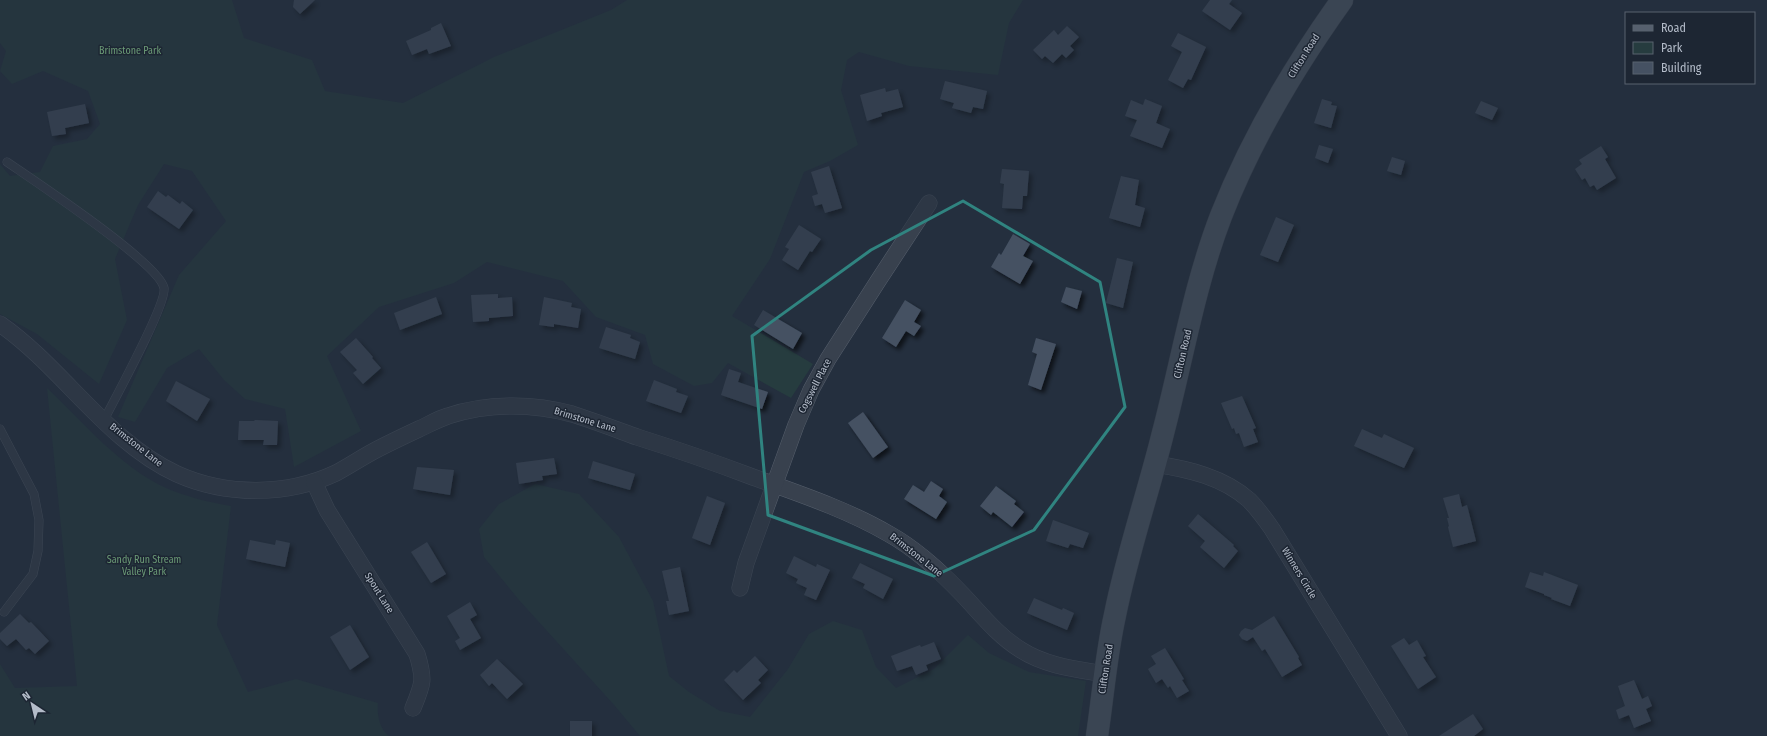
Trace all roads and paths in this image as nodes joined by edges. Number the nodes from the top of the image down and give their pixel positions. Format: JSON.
{"nodes":[{"id":1,"x":1342,"y":0,"type":"edge"},
{"id":2,"x":7,"y":162,"type":"dead end"},
{"id":3,"x":929,"y":203,"type":"dead end"},
{"id":4,"x":0,"y":324,"type":"edge"},
{"id":5,"x":104,"y":420,"type":"junction"},
{"id":6,"x":0,"y":429,"type":"edge"},
{"id":7,"x":1155,"y":464,"type":"junction"},
{"id":8,"x":314,"y":482,"type":"junction"},
{"id":9,"x":775,"y":485,"type":"junction"},
{"id":10,"x":740,"y":588,"type":"dead end"},
{"id":11,"x":4,"y":612,"type":"dead end"},
{"id":12,"x":1105,"y":674,"type":"junction"},
{"id":13,"x":413,"y":708,"type":"dead end"},
{"id":14,"x":1097,"y":736,"type":"edge"},
{"id":15,"x":1399,"y":736,"type":"edge"}],
"edges":[{"from":1,"to":7,"type":"main road","name":"Clifton Road"},
{"from":2,"to":5,"type":"lane"},
{"from":3,"to":9,"type":"street","name":"Cogswell Place"},
{"from":4,"to":5,"type":"street","name":"Brimstone Lane"},
{"from":5,"to":8,"type":"street","name":"Brimstone Lane"},
{"from":6,"to":11,"type":"lane"},
{"from":7,"to":12,"type":"main road","name":"Clifton Road"},
{"from":7,"to":15,"type":"street","name":"Winners Circle"},
{"from":8,"to":9,"type":"street","name":"Brimstone Lane"},
{"from":8,"to":13,"type":"street","name":"Spout Lane"},
{"from":9,"to":10,"type":"street","name":"Cogswell Place"},
{"from":9,"to":12,"type":"street","name":"Brimstone Lane"},
{"from":12,"to":14,"type":"main road","name":"Clifton Road"}]}
